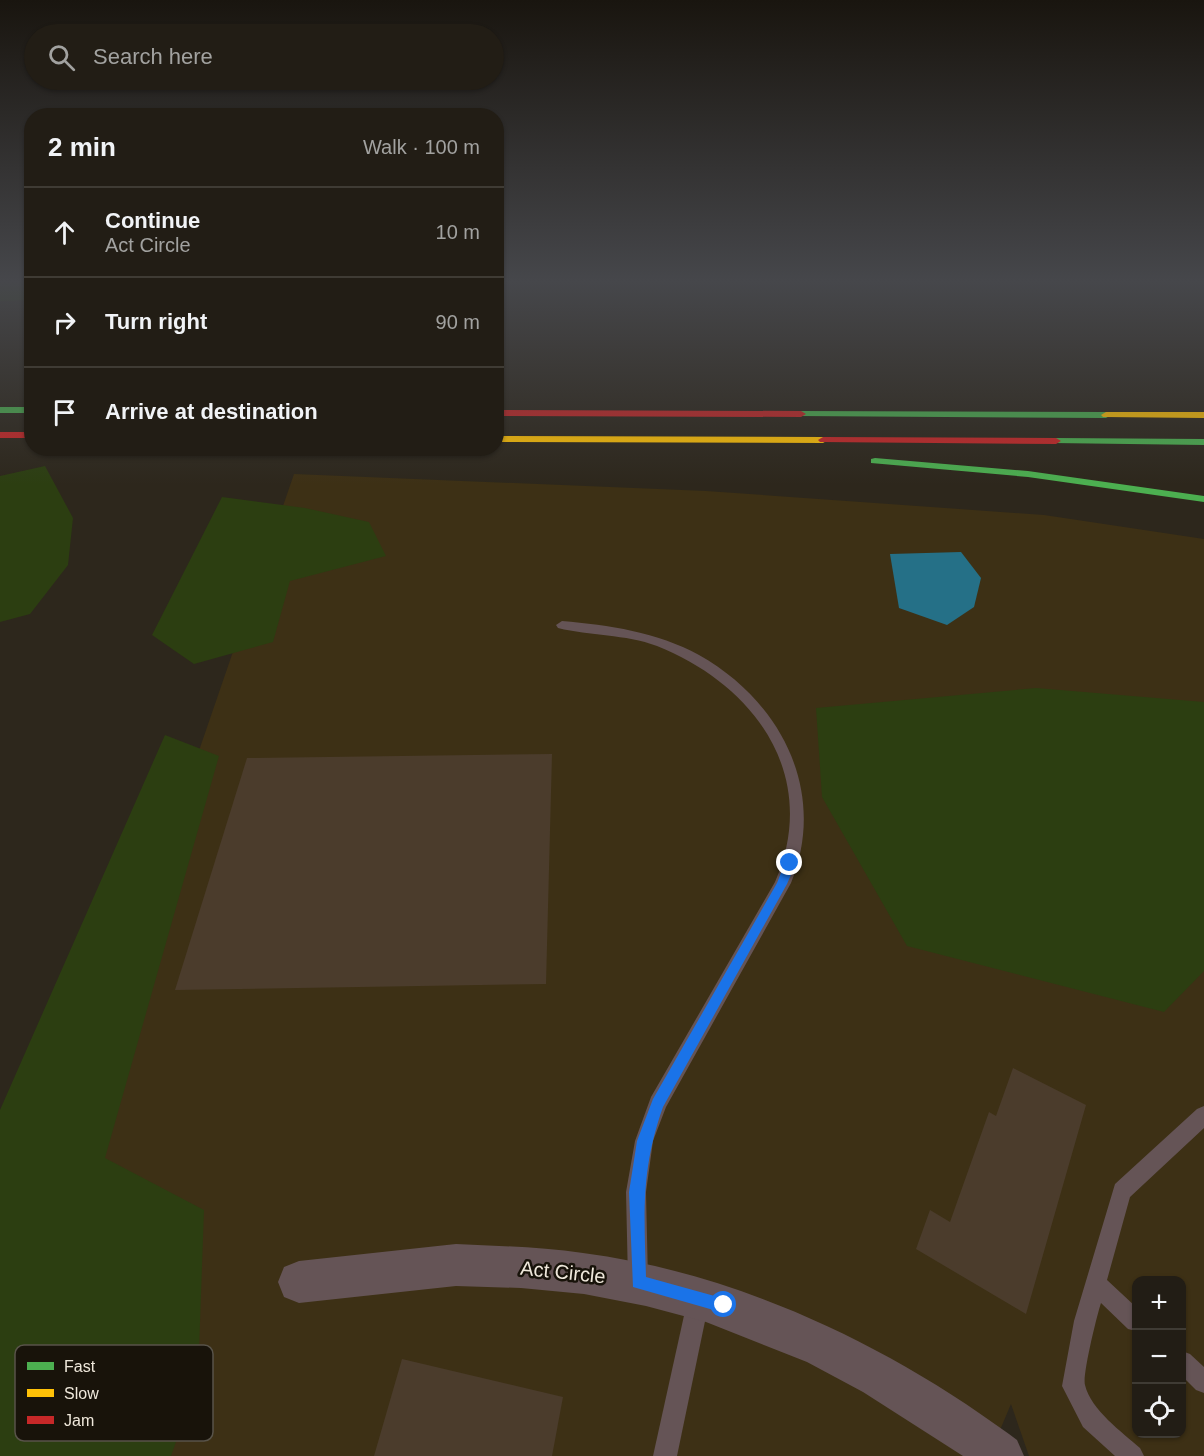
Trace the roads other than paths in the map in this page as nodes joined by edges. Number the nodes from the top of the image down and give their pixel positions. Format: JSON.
{"nodes":[{"id":1,"x":1113,"y":401,"type":"dead end"},
{"id":2,"x":0,"y":410,"type":"edge"},
{"id":3,"x":24,"y":410,"type":"edge"},
{"id":4,"x":504,"y":413,"type":"edge"},
{"id":5,"x":846,"y":414,"type":"junction"},
{"id":6,"x":1204,"y":415,"type":"edge"},
{"id":7,"x":0,"y":435,"type":"edge"},
{"id":8,"x":24,"y":435,"type":"edge"},
{"id":9,"x":504,"y":439,"type":"edge"},
{"id":10,"x":577,"y":439,"type":"junction"},
{"id":11,"x":1204,"y":442,"type":"edge"},
{"id":12,"x":717,"y":454,"type":"dead end"},
{"id":13,"x":855,"y":460,"type":"dead end"},
{"id":14,"x":1204,"y":499,"type":"edge"},
{"id":15,"x":562,"y":625,"type":"dead end"},
{"id":16,"x":1204,"y":1115,"type":"edge"},
{"id":17,"x":299,"y":1282,"type":"dead end"},
{"id":18,"x":638,"y":1282,"type":"junction"},
{"id":19,"x":1096,"y":1284,"type":"junction"},
{"id":20,"x":699,"y":1297,"type":"junction"},
{"id":21,"x":1132,"y":1316,"type":"edge"},
{"id":22,"x":1186,"y":1366,"type":"edge"},
{"id":23,"x":1204,"y":1382,"type":"edge"},
{"id":24,"x":665,"y":1456,"type":"edge"},
{"id":25,"x":1001,"y":1456,"type":"edge"},
{"id":26,"x":1132,"y":1456,"type":"edge"}],
"edges":[{"from":1,"to":5,"type":"highway"},
{"from":2,"to":3,"type":"highway"},
{"from":4,"to":5,"type":"highway"},
{"from":5,"to":6,"type":"highway"},
{"from":7,"to":8,"type":"highway"},
{"from":9,"to":10,"type":"highway"},
{"from":10,"to":11,"type":"highway"},
{"from":10,"to":12,"type":"highway"},
{"from":13,"to":14,"type":"highway"},
{"from":15,"to":18,"type":"lane"},
{"from":16,"to":19,"type":"lane"},
{"from":17,"to":18,"type":"street","name":"Act Circle"},
{"from":18,"to":20,"type":"street","name":"Act Circle"},
{"from":19,"to":21,"type":"lane"},
{"from":19,"to":26,"type":"lane"},
{"from":20,"to":24,"type":"lane"},
{"from":20,"to":25,"type":"street","name":"Act Circle"},
{"from":22,"to":23,"type":"lane"}]}
